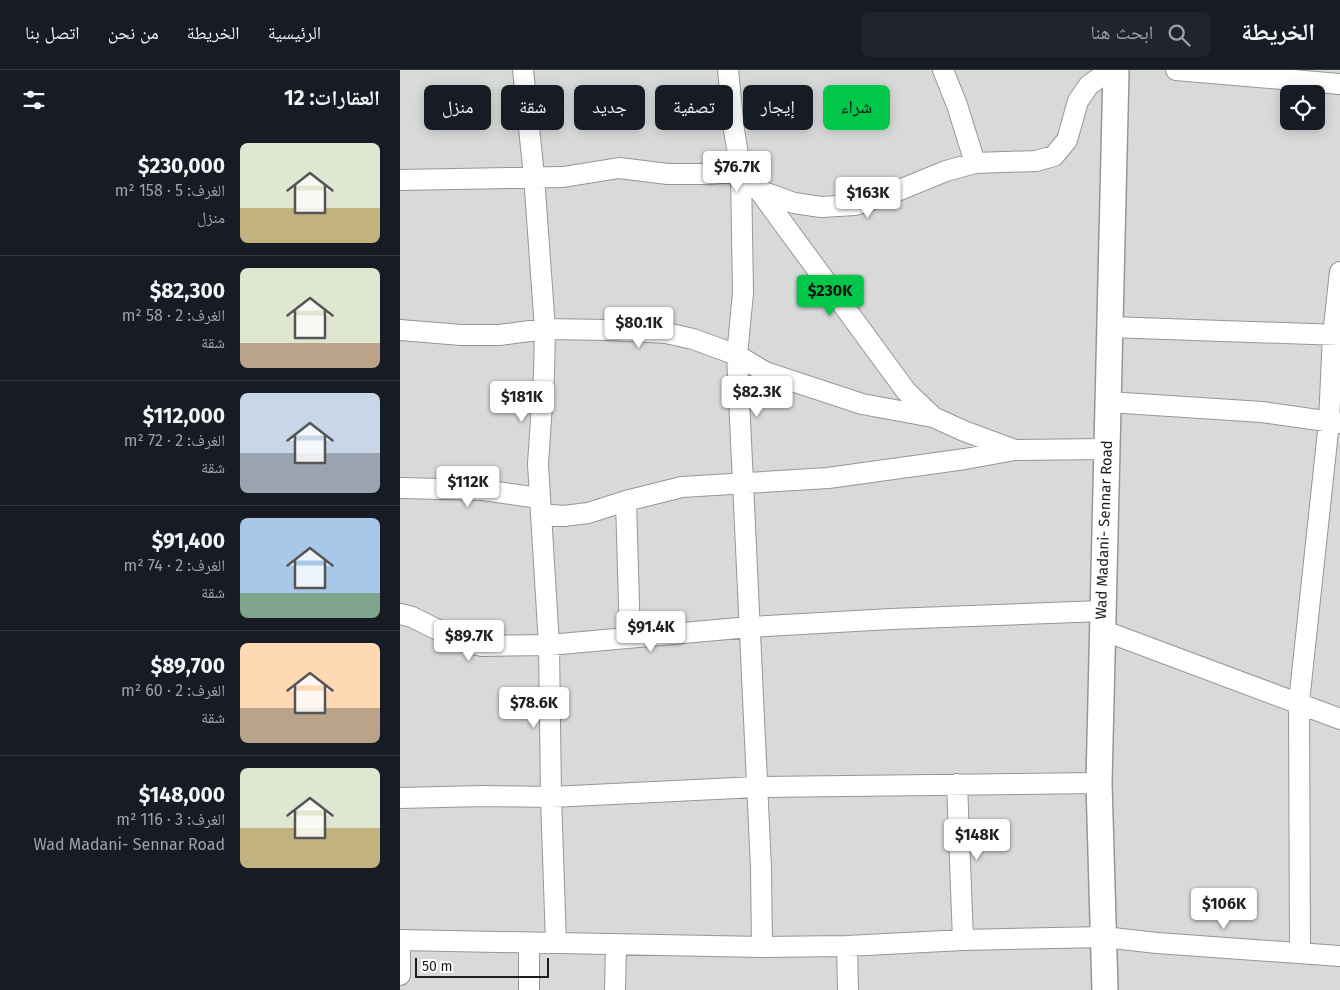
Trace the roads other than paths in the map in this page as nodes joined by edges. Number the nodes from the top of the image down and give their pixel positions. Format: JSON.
{"nodes":[{"id":1,"x":523,"y":70,"type":"edge"},
{"id":2,"x":728,"y":70,"type":"edge"},
{"id":3,"x":943,"y":70,"type":"edge"},
{"id":4,"x":1176,"y":70,"type":"edge"},
{"id":5,"x":1116,"y":71,"type":"edge"},
{"id":6,"x":1340,"y":84,"type":"edge"},
{"id":7,"x":975,"y":163,"type":"junction"},
{"id":8,"x":741,"y":172,"type":"junction"},
{"id":9,"x":534,"y":176,"type":"junction"},
{"id":10,"x":400,"y":180,"type":"edge"},
{"id":11,"x":758,"y":190,"type":"junction"},
{"id":12,"x":1340,"y":272,"type":"edge"},
{"id":13,"x":1109,"y":327,"type":"junction"},
{"id":14,"x":400,"y":330,"type":"edge"},
{"id":15,"x":544,"y":330,"type":"junction"},
{"id":16,"x":1337,"y":335,"type":"edge"},
{"id":17,"x":737,"y":355,"type":"junction"},
{"id":18,"x":1108,"y":402,"type":"junction"},
{"id":19,"x":933,"y":417,"type":"junction"},
{"id":20,"x":1334,"y":422,"type":"edge"},
{"id":21,"x":1015,"y":450,"type":"junction"},
{"id":22,"x":1106,"y":450,"type":"junction"},
{"id":23,"x":742,"y":483,"type":"junction"},
{"id":24,"x":400,"y":488,"type":"edge"},
{"id":25,"x":626,"y":501,"type":"junction"},
{"id":26,"x":540,"y":506,"type":"junction"},
{"id":27,"x":400,"y":614,"type":"edge"},
{"id":28,"x":1102,"y":621,"type":"junction"},
{"id":29,"x":750,"y":627,"type":"junction"},
{"id":30,"x":630,"y":636,"type":"junction"},
{"id":31,"x":549,"y":645,"type":"junction"},
{"id":32,"x":1299,"y":702,"type":"junction"},
{"id":33,"x":1340,"y":718,"type":"edge"},
{"id":34,"x":1099,"y":783,"type":"junction"},
{"id":35,"x":956,"y":784,"type":"junction"},
{"id":36,"x":757,"y":787,"type":"junction"},
{"id":37,"x":551,"y":797,"type":"junction"},
{"id":38,"x":400,"y":798,"type":"edge"},
{"id":39,"x":1104,"y":937,"type":"junction"},
{"id":40,"x":400,"y":940,"type":"edge"},
{"id":41,"x":963,"y":940,"type":"junction"},
{"id":42,"x":530,"y":943,"type":"junction"},
{"id":43,"x":556,"y":943,"type":"junction"},
{"id":44,"x":616,"y":945,"type":"junction"},
{"id":45,"x":847,"y":946,"type":"junction"},
{"id":46,"x":762,"y":947,"type":"junction"},
{"id":47,"x":1300,"y":954,"type":"junction"},
{"id":48,"x":1340,"y":956,"type":"edge"},
{"id":49,"x":400,"y":975,"type":"edge"},
{"id":50,"x":529,"y":990,"type":"edge"},
{"id":51,"x":615,"y":990,"type":"edge"},
{"id":52,"x":848,"y":990,"type":"edge"},
{"id":53,"x":1105,"y":990,"type":"edge"}],
"edges":[{"from":1,"to":9,"type":"street"},
{"from":2,"to":8,"type":"street"},
{"from":3,"to":7,"type":"street"},
{"from":4,"to":6,"type":"street"},
{"from":5,"to":7,"type":"street"},
{"from":5,"to":13,"type":"street","name":"Wad Madani- Sennar Road"},
{"from":7,"to":11,"type":"street"},
{"from":8,"to":9,"type":"street"},
{"from":8,"to":11,"type":"street"},
{"from":8,"to":17,"type":"street"},
{"from":9,"to":10,"type":"street"},
{"from":9,"to":15,"type":"street"},
{"from":11,"to":19,"type":"street"},
{"from":12,"to":16,"type":"street"},
{"from":13,"to":16,"type":"street"},
{"from":13,"to":18,"type":"street","name":"Wad Madani- Sennar Road"},
{"from":14,"to":15,"type":"street"},
{"from":15,"to":17,"type":"street"},
{"from":15,"to":26,"type":"street"},
{"from":16,"to":20,"type":"street"},
{"from":17,"to":19,"type":"street"},
{"from":17,"to":23,"type":"street"},
{"from":18,"to":20,"type":"street"},
{"from":18,"to":22,"type":"street","name":"Wad Madani- Sennar Road"},
{"from":19,"to":21,"type":"street"},
{"from":20,"to":32,"type":"street"},
{"from":21,"to":22,"type":"street"},
{"from":21,"to":23,"type":"street"},
{"from":22,"to":28,"type":"street","name":"Wad Madani- Sennar Road"},
{"from":23,"to":25,"type":"street"},
{"from":23,"to":29,"type":"street"},
{"from":24,"to":26,"type":"street"},
{"from":25,"to":26,"type":"street"},
{"from":25,"to":30,"type":"street"},
{"from":26,"to":31,"type":"street"},
{"from":27,"to":31,"type":"street"},
{"from":28,"to":29,"type":"street"},
{"from":28,"to":32,"type":"street"},
{"from":28,"to":34,"type":"street","name":"Wad Madani- Sennar Road"},
{"from":29,"to":30,"type":"street"},
{"from":29,"to":36,"type":"street"},
{"from":30,"to":31,"type":"street"},
{"from":31,"to":37,"type":"street"},
{"from":32,"to":33,"type":"street"},
{"from":32,"to":47,"type":"street"},
{"from":34,"to":35,"type":"street"},
{"from":34,"to":39,"type":"street","name":"Wad Madani- Sennar Road"},
{"from":35,"to":36,"type":"street"},
{"from":35,"to":41,"type":"street"},
{"from":36,"to":37,"type":"street"},
{"from":36,"to":46,"type":"street"},
{"from":37,"to":38,"type":"street"},
{"from":37,"to":43,"type":"street"},
{"from":39,"to":41,"type":"street"},
{"from":39,"to":47,"type":"street"},
{"from":39,"to":53,"type":"street","name":"Wad Madani- Sennar Road"},
{"from":40,"to":42,"type":"street"},
{"from":40,"to":49,"type":"street"},
{"from":41,"to":45,"type":"street"},
{"from":42,"to":43,"type":"street"},
{"from":42,"to":50,"type":"street"},
{"from":43,"to":44,"type":"street"},
{"from":44,"to":46,"type":"street"},
{"from":44,"to":51,"type":"street"},
{"from":45,"to":46,"type":"street"},
{"from":45,"to":52,"type":"street"},
{"from":47,"to":48,"type":"street"}]}
